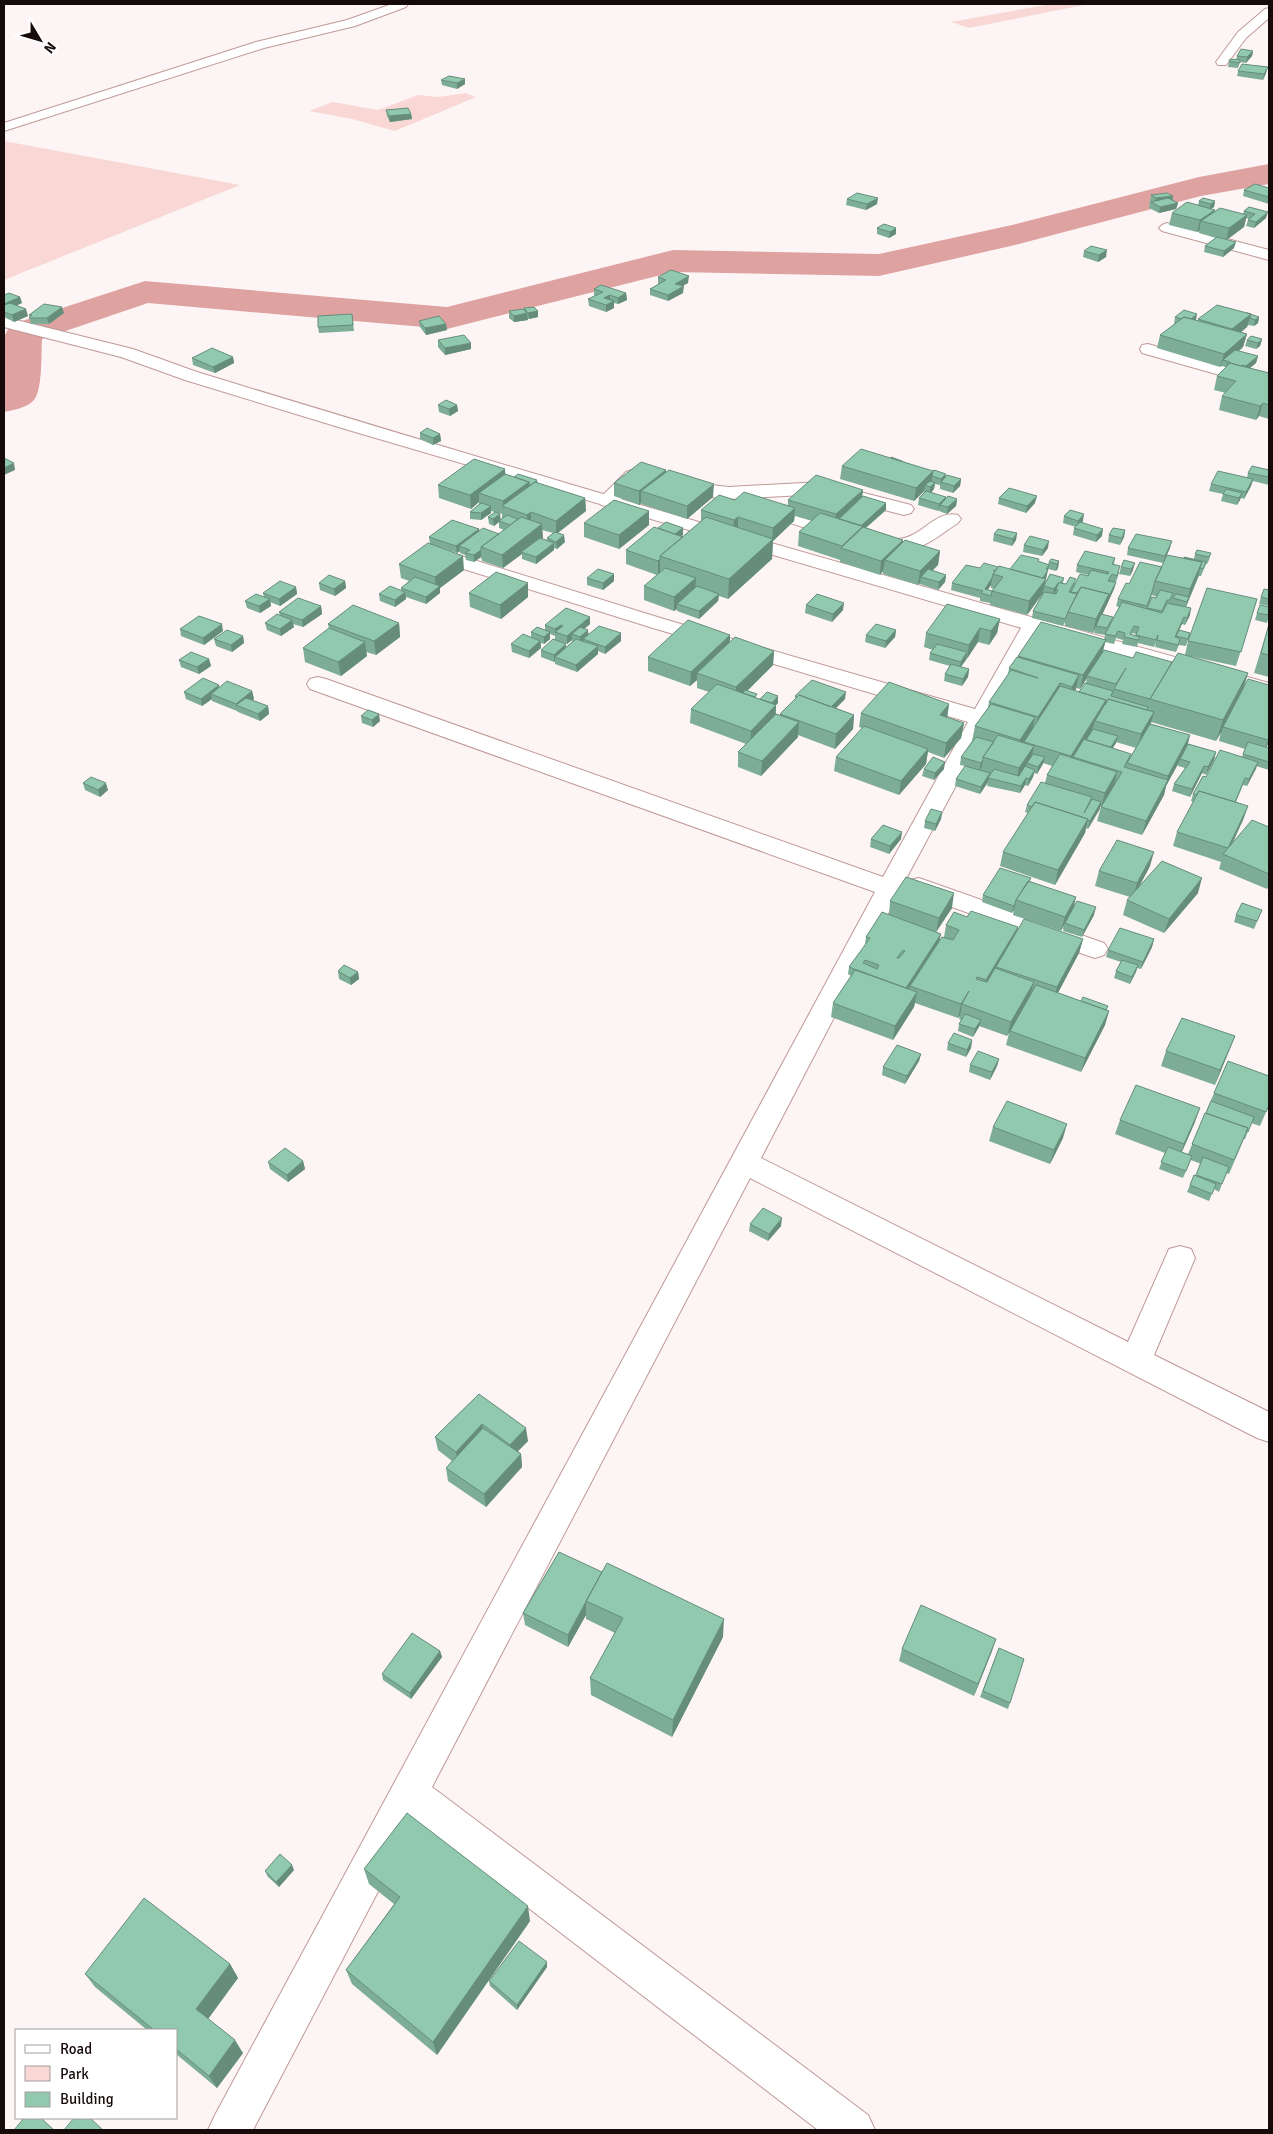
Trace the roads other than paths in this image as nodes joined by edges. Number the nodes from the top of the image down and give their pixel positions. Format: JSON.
{"nodes":[{"id":1,"x":402,"y":4,"type":"edge"},
{"id":2,"x":1269,"y":12,"type":"edge"},
{"id":3,"x":1222,"y":62,"type":"dead end"},
{"id":4,"x":4,"y":127,"type":"edge"},
{"id":5,"x":1168,"y":228,"type":"dead end"},
{"id":6,"x":1269,"y":255,"type":"edge"},
{"id":7,"x":4,"y":322,"type":"edge"},
{"id":8,"x":1148,"y":349,"type":"dead end"},
{"id":9,"x":1269,"y":384,"type":"edge"},
{"id":10,"x":710,"y":491,"type":"junction"},
{"id":11,"x":608,"y":501,"type":"junction"},
{"id":12,"x":904,"y":509,"type":"dead end"},
{"id":13,"x":951,"y":519,"type":"dead end"},
{"id":14,"x":445,"y":557,"type":"edge"},
{"id":15,"x":1032,"y":625,"type":"junction"},
{"id":16,"x":318,"y":684,"type":"dead end"},
{"id":17,"x":1269,"y":690,"type":"edge"},
{"id":18,"x":980,"y":718,"type":"junction"},
{"id":19,"x":892,"y":882,"type":"junction"},
{"id":20,"x":1095,"y":949,"type":"dead end"},
{"id":21,"x":744,"y":1162,"type":"junction"},
{"id":22,"x":1180,"y":1258,"type":"dead end"},
{"id":23,"x":1136,"y":1360,"type":"junction"},
{"id":24,"x":1269,"y":1428,"type":"edge"},
{"id":25,"x":409,"y":1793,"type":"junction"},
{"id":26,"x":230,"y":2130,"type":"edge"},
{"id":27,"x":853,"y":2130,"type":"edge"}],
"edges":[{"from":1,"to":4,"type":"street"},
{"from":2,"to":3,"type":"street"},
{"from":5,"to":6,"type":"street"},
{"from":7,"to":11,"type":"street"},
{"from":8,"to":9,"type":"street"},
{"from":10,"to":11,"type":"street"},
{"from":10,"to":12,"type":"street"},
{"from":10,"to":13,"type":"street"},
{"from":11,"to":15,"type":"street"},
{"from":14,"to":18,"type":"street"},
{"from":15,"to":17,"type":"street"},
{"from":15,"to":18,"type":"street"},
{"from":16,"to":19,"type":"street"},
{"from":18,"to":19,"type":"street"},
{"from":19,"to":20,"type":"street"},
{"from":19,"to":21,"type":"street"},
{"from":21,"to":23,"type":"street"},
{"from":21,"to":25,"type":"street"},
{"from":22,"to":23,"type":"street"},
{"from":23,"to":24,"type":"street"},
{"from":25,"to":26,"type":"street"},
{"from":25,"to":27,"type":"street"}]}
